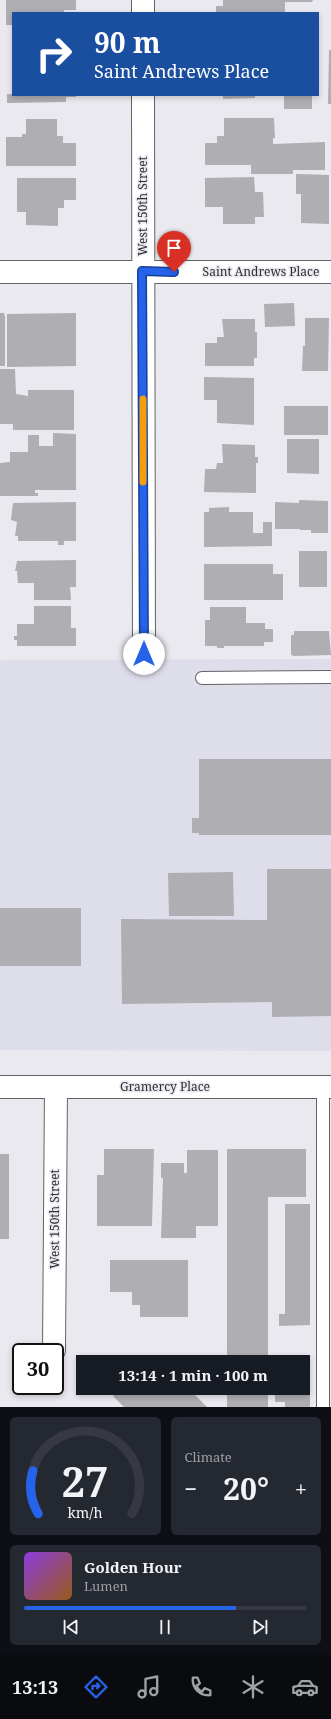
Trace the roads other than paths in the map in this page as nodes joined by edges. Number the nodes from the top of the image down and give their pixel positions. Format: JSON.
{"nodes":[{"id":1,"x":143,"y":0,"type":"edge"},
{"id":2,"x":143,"y":12,"type":"edge"},
{"id":3,"x":143,"y":96,"type":"edge"},
{"id":4,"x":142,"y":271,"type":"junction"},
{"id":5,"x":0,"y":272,"type":"edge"},
{"id":6,"x":331,"y":272,"type":"edge"},
{"id":7,"x":144,"y":654,"type":"dead end"},
{"id":8,"x":331,"y":677,"type":"edge"},
{"id":9,"x":202,"y":678,"type":"dead end"},
{"id":10,"x":0,"y":1087,"type":"edge"},
{"id":11,"x":327,"y":1087,"type":"edge"},
{"id":12,"x":56,"y":1088,"type":"junction"},
{"id":13,"x":54,"y":1343,"type":"edge"},
{"id":14,"x":323,"y":1407,"type":"edge"}],
"edges":[{"from":1,"to":2,"type":"street"},
{"from":3,"to":4,"type":"street","name":"West 150th Street"},
{"from":4,"to":5,"type":"street","name":"Saint Andrews Place"},
{"from":4,"to":6,"type":"street","name":"Saint Andrews Place"},
{"from":4,"to":7,"type":"street","name":"West 150th Street"},
{"from":8,"to":9,"type":"lane"},
{"from":10,"to":12,"type":"street","name":"Gramercy Place"},
{"from":11,"to":12,"type":"street","name":"Gramercy Place"},
{"from":11,"to":14,"type":"lane"},
{"from":12,"to":13,"type":"street","name":"West 150th Street"}]}
